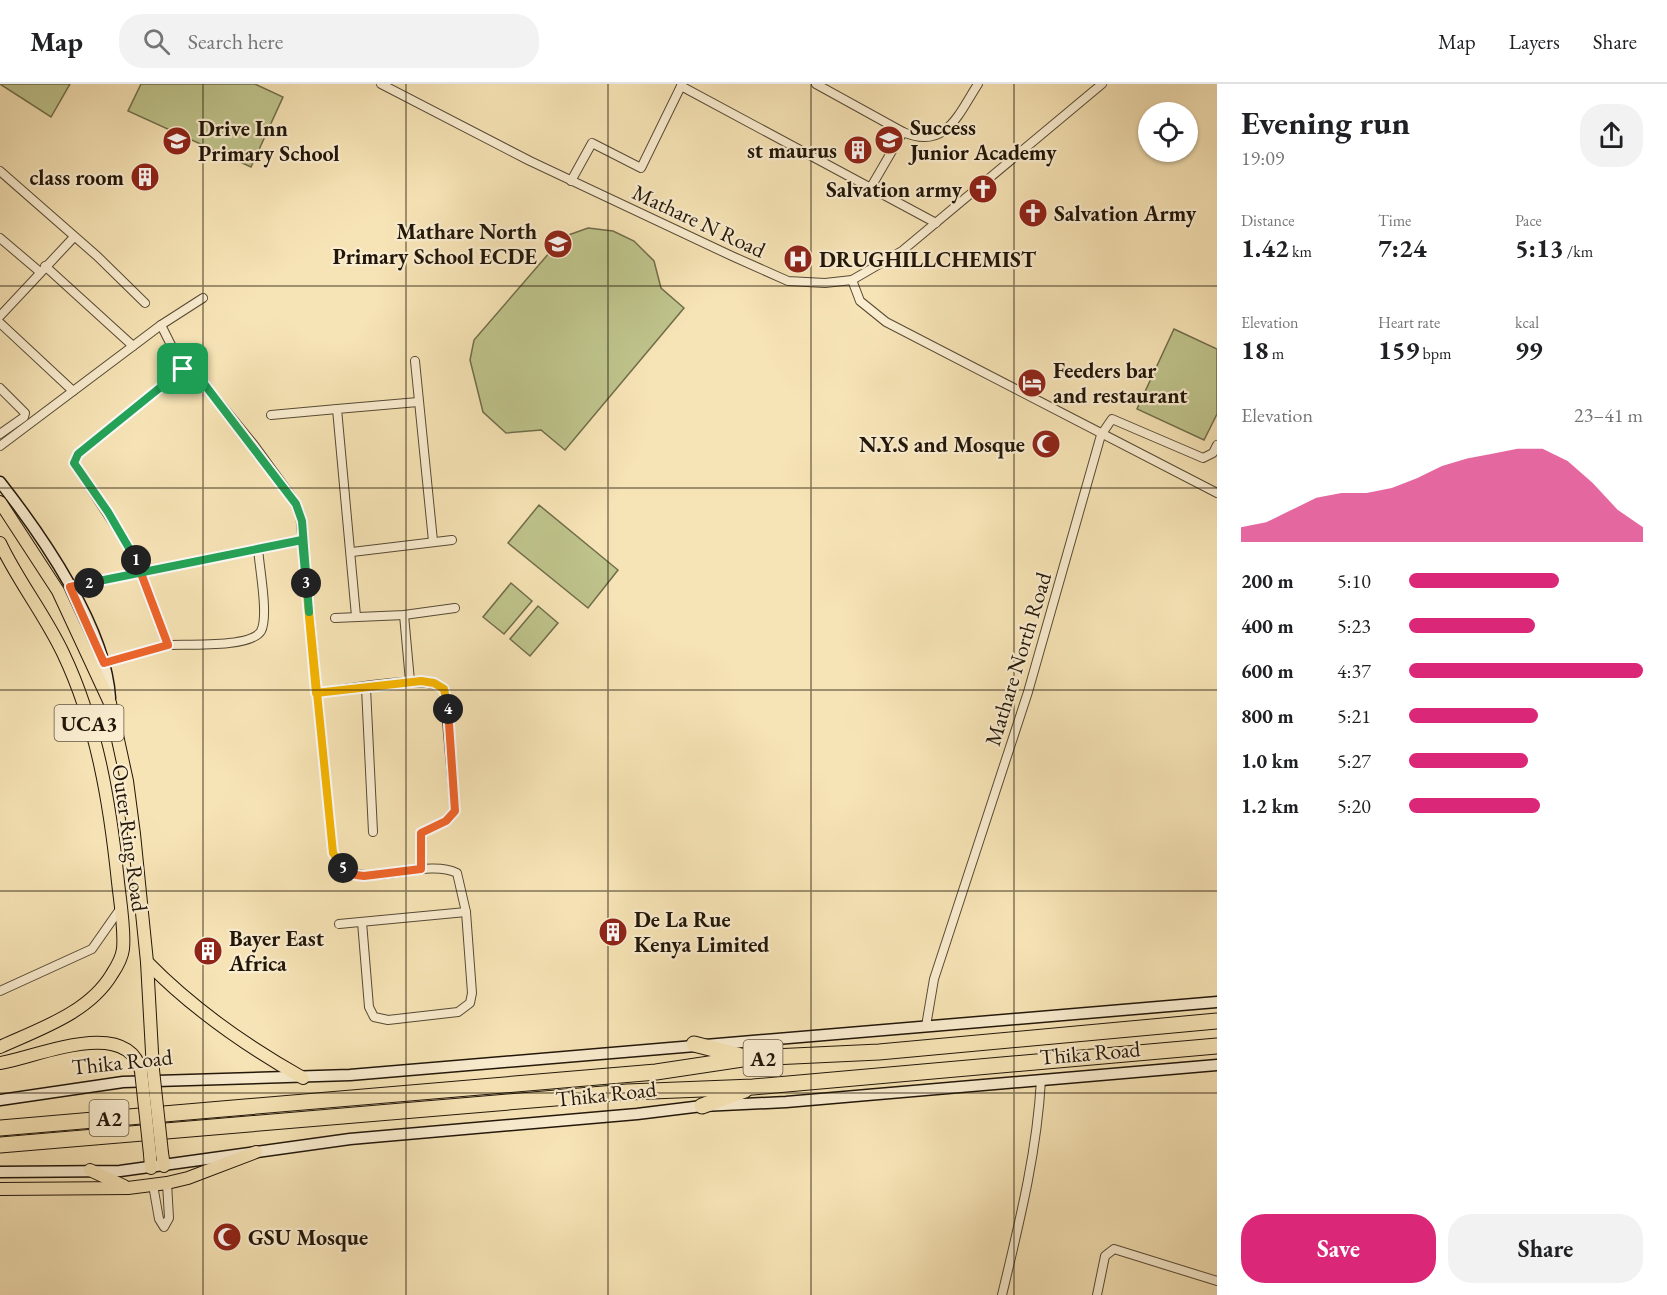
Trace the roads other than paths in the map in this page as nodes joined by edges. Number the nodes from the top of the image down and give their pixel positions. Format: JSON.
{"nodes":[{"id":1,"x":381,"y":84,"type":"edge"},
{"id":2,"x":816,"y":84,"type":"edge"},
{"id":3,"x":978,"y":84,"type":"edge"},
{"id":4,"x":1102,"y":84,"type":"edge"},
{"id":5,"x":681,"y":85,"type":"edge"},
{"id":6,"x":903,"y":132,"type":"junction"},
{"id":7,"x":0,"y":171,"type":"edge"},
{"id":8,"x":571,"y":181,"type":"junction"},
{"id":9,"x":871,"y":187,"type":"junction"},
{"id":10,"x":936,"y":223,"type":"junction"},
{"id":11,"x":74,"y":237,"type":"junction"},
{"id":12,"x":0,"y":238,"type":"edge"},
{"id":13,"x":42,"y":269,"type":"junction"},
{"id":14,"x":852,"y":280,"type":"junction"},
{"id":15,"x":203,"y":298,"type":"dead end"},
{"id":16,"x":145,"y":303,"type":"dead end"},
{"id":17,"x":0,"y":316,"type":"edge"},
{"id":18,"x":0,"y":323,"type":"edge"},
{"id":19,"x":161,"y":325,"type":"junction"},
{"id":20,"x":133,"y":346,"type":"junction"},
{"id":21,"x":415,"y":361,"type":"dead end"},
{"id":22,"x":183,"y":369,"type":"junction"},
{"id":23,"x":0,"y":388,"type":"edge"},
{"id":24,"x":73,"y":392,"type":"junction"},
{"id":25,"x":418,"y":402,"type":"junction"},
{"id":26,"x":337,"y":409,"type":"junction"},
{"id":27,"x":271,"y":415,"type":"dead end"},
{"id":28,"x":0,"y":434,"type":"edge"},
{"id":29,"x":1101,"y":435,"type":"junction"},
{"id":30,"x":1217,"y":445,"type":"edge"},
{"id":31,"x":0,"y":446,"type":"edge"},
{"id":32,"x":0,"y":482,"type":"edge"},
{"id":33,"x":1217,"y":493,"type":"edge"},
{"id":34,"x":0,"y":502,"type":"edge"},
{"id":35,"x":302,"y":540,"type":"junction"},
{"id":36,"x":452,"y":540,"type":"dead end"},
{"id":37,"x":433,"y":541,"type":"junction"},
{"id":38,"x":258,"y":548,"type":"junction"},
{"id":39,"x":2,"y":549,"type":"edge"},
{"id":40,"x":352,"y":552,"type":"junction"},
{"id":41,"x":141,"y":571,"type":"junction"},
{"id":42,"x":70,"y":587,"type":"junction"},
{"id":43,"x":455,"y":608,"type":"dead end"},
{"id":44,"x":404,"y":615,"type":"junction"},
{"id":45,"x":356,"y":616,"type":"junction"},
{"id":46,"x":335,"y":618,"type":"dead end"},
{"id":47,"x":168,"y":645,"type":"junction"},
{"id":48,"x":104,"y":663,"type":"junction"},
{"id":49,"x":410,"y":681,"type":"junction"},
{"id":50,"x":366,"y":688,"type":"junction"},
{"id":51,"x":316,"y":693,"type":"junction"},
{"id":52,"x":110,"y":703,"type":"junction"},
{"id":53,"x":373,"y":832,"type":"dead end"},
{"id":54,"x":421,"y":869,"type":"junction"},
{"id":55,"x":120,"y":909,"type":"junction"},
{"id":56,"x":466,"y":912,"type":"junction"},
{"id":57,"x":362,"y":922,"type":"junction"},
{"id":58,"x":339,"y":924,"type":"dead end"},
{"id":59,"x":147,"y":962,"type":"junction"},
{"id":60,"x":0,"y":991,"type":"edge"},
{"id":61,"x":1217,"y":1002,"type":"edge"},
{"id":62,"x":1217,"y":1021,"type":"edge"},
{"id":63,"x":926,"y":1026,"type":"junction"},
{"id":64,"x":694,"y":1044,"type":"junction"},
{"id":65,"x":1217,"y":1046,"type":"edge"},
{"id":66,"x":0,"y":1047,"type":"edge"},
{"id":67,"x":749,"y":1058,"type":"junction"},
{"id":68,"x":0,"y":1063,"type":"edge"},
{"id":69,"x":1217,"y":1065,"type":"edge"},
{"id":70,"x":147,"y":1071,"type":"junction"},
{"id":71,"x":303,"y":1078,"type":"junction"},
{"id":72,"x":1041,"y":1080,"type":"junction"},
{"id":73,"x":753,"y":1087,"type":"junction"},
{"id":74,"x":0,"y":1100,"type":"edge"},
{"id":75,"x":702,"y":1106,"type":"junction"},
{"id":76,"x":0,"y":1128,"type":"edge"},
{"id":77,"x":0,"y":1145,"type":"edge"},
{"id":78,"x":256,"y":1152,"type":"junction"},
{"id":79,"x":158,"y":1167,"type":"junction"},
{"id":80,"x":90,"y":1170,"type":"junction"},
{"id":81,"x":0,"y":1172,"type":"edge"},
{"id":82,"x":167,"y":1183,"type":"junction"},
{"id":83,"x":153,"y":1185,"type":"junction"},
{"id":84,"x":128,"y":1188,"type":"junction"},
{"id":85,"x":0,"y":1189,"type":"edge"},
{"id":86,"x":1217,"y":1281,"type":"edge"},
{"id":87,"x":1002,"y":1295,"type":"edge"},
{"id":88,"x":1097,"y":1295,"type":"edge"}],
"edges":[{"from":1,"to":8,"type":"street","name":"Mathare N Road"},
{"from":2,"to":6,"type":"street"},
{"from":3,"to":6,"type":"street"},
{"from":4,"to":10,"type":"street","name":"Mathare N Road"},
{"from":5,"to":8,"type":"street"},
{"from":5,"to":9,"type":"street"},
{"from":6,"to":9,"type":"street"},
{"from":7,"to":11,"type":"street"},
{"from":8,"to":14,"type":"street","name":"Mathare N Road"},
{"from":9,"to":10,"type":"street"},
{"from":10,"to":14,"type":"street","name":"Mathare N Road"},
{"from":11,"to":13,"type":"street"},
{"from":11,"to":16,"type":"street"},
{"from":12,"to":13,"type":"street"},
{"from":13,"to":17,"type":"street"},
{"from":13,"to":20,"type":"street"},
{"from":14,"to":29,"type":"street"},
{"from":15,"to":19,"type":"street"},
{"from":18,"to":24,"type":"street"},
{"from":19,"to":20,"type":"street"},
{"from":19,"to":22,"type":"street"},
{"from":20,"to":24,"type":"street"},
{"from":21,"to":25,"type":"street"},
{"from":22,"to":35,"type":"street"},
{"from":22,"to":41,"type":"street"},
{"from":23,"to":28,"type":"street"},
{"from":24,"to":31,"type":"street"},
{"from":25,"to":26,"type":"street"},
{"from":25,"to":37,"type":"street"},
{"from":26,"to":27,"type":"street"},
{"from":26,"to":40,"type":"street"},
{"from":29,"to":30,"type":"street"},
{"from":29,"to":33,"type":"street"},
{"from":29,"to":63,"type":"street","name":"Mathare North Road"},
{"from":32,"to":42,"type":"main road","name":"Outer Ring Road","number":"UCA3"},
{"from":34,"to":52,"type":"main road","name":"Outer Ring Road","number":"UCA3"},
{"from":35,"to":38,"type":"street"},
{"from":35,"to":51,"type":"street"},
{"from":36,"to":37,"type":"street"},
{"from":37,"to":40,"type":"street"},
{"from":38,"to":41,"type":"street"},
{"from":38,"to":47,"type":"street"},
{"from":39,"to":55,"type":"main road","name":"Outer Ring Road","number":"UCA3"},
{"from":40,"to":45,"type":"street"},
{"from":41,"to":42,"type":"street"},
{"from":41,"to":47,"type":"street"},
{"from":42,"to":48,"type":"main road","name":"Outer Ring Road","number":"UCA3"},
{"from":43,"to":44,"type":"street"},
{"from":44,"to":45,"type":"street"},
{"from":44,"to":49,"type":"street"},
{"from":45,"to":46,"type":"street"},
{"from":47,"to":48,"type":"street"},
{"from":48,"to":52,"type":"main road","name":"Outer Ring Road","number":"UCA3"},
{"from":49,"to":50,"type":"street"},
{"from":49,"to":54,"type":"street"},
{"from":50,"to":51,"type":"street"},
{"from":50,"to":53,"type":"street"},
{"from":51,"to":54,"type":"street"},
{"from":52,"to":59,"type":"main road","name":"Outer Ring Road","number":"UCA3"},
{"from":54,"to":56,"type":"street"},
{"from":55,"to":60,"type":"street"},
{"from":55,"to":66,"type":"main road","name":"Outer Ring Road","number":"UCA3"},
{"from":56,"to":57,"type":"street"},
{"from":56,"to":57,"type":"street"},
{"from":57,"to":58,"type":"street"},
{"from":59,"to":70,"type":"main road","name":"Outer Ring Road"},
{"from":59,"to":71,"type":"main road"},
{"from":61,"to":63,"type":"main road","name":"Thika Road"},
{"from":62,"to":67,"type":"highway","name":"Thika Road","number":"A2"},
{"from":63,"to":64,"type":"main road","name":"Thika Road"},
{"from":64,"to":67,"type":"highway"},
{"from":64,"to":71,"type":"main road","name":"Thika Road"},
{"from":65,"to":73,"type":"highway","name":"Thika Road","number":"A2"},
{"from":67,"to":76,"type":"highway","name":"Thika Road","number":"A2"},
{"from":68,"to":70,"type":"main road","name":"Outer Ring Road"},
{"from":69,"to":72,"type":"main road","name":"Thika Road"},
{"from":70,"to":79,"type":"main road","name":"Outer Ring Road","bridge":true},
{"from":71,"to":74,"type":"main road","name":"Thika Road"},
{"from":72,"to":75,"type":"main road","name":"Thika Road"},
{"from":72,"to":87,"type":"street"},
{"from":73,"to":75,"type":"highway"},
{"from":73,"to":77,"type":"highway","name":"Thika Road","number":"A2"},
{"from":75,"to":78,"type":"main road","name":"Thika Road"},
{"from":78,"to":79,"type":"main road","name":"Thika Road"},
{"from":78,"to":82,"type":"main road"},
{"from":79,"to":80,"type":"main road","name":"Thika Road"},
{"from":80,"to":81,"type":"main road","name":"Thika Road"},
{"from":80,"to":84,"type":"main road"},
{"from":82,"to":83,"type":"main road"},
{"from":82,"to":83,"type":"street"},
{"from":83,"to":84,"type":"main road"},
{"from":84,"to":85,"type":"main road"},
{"from":86,"to":88,"type":"street"}]}
